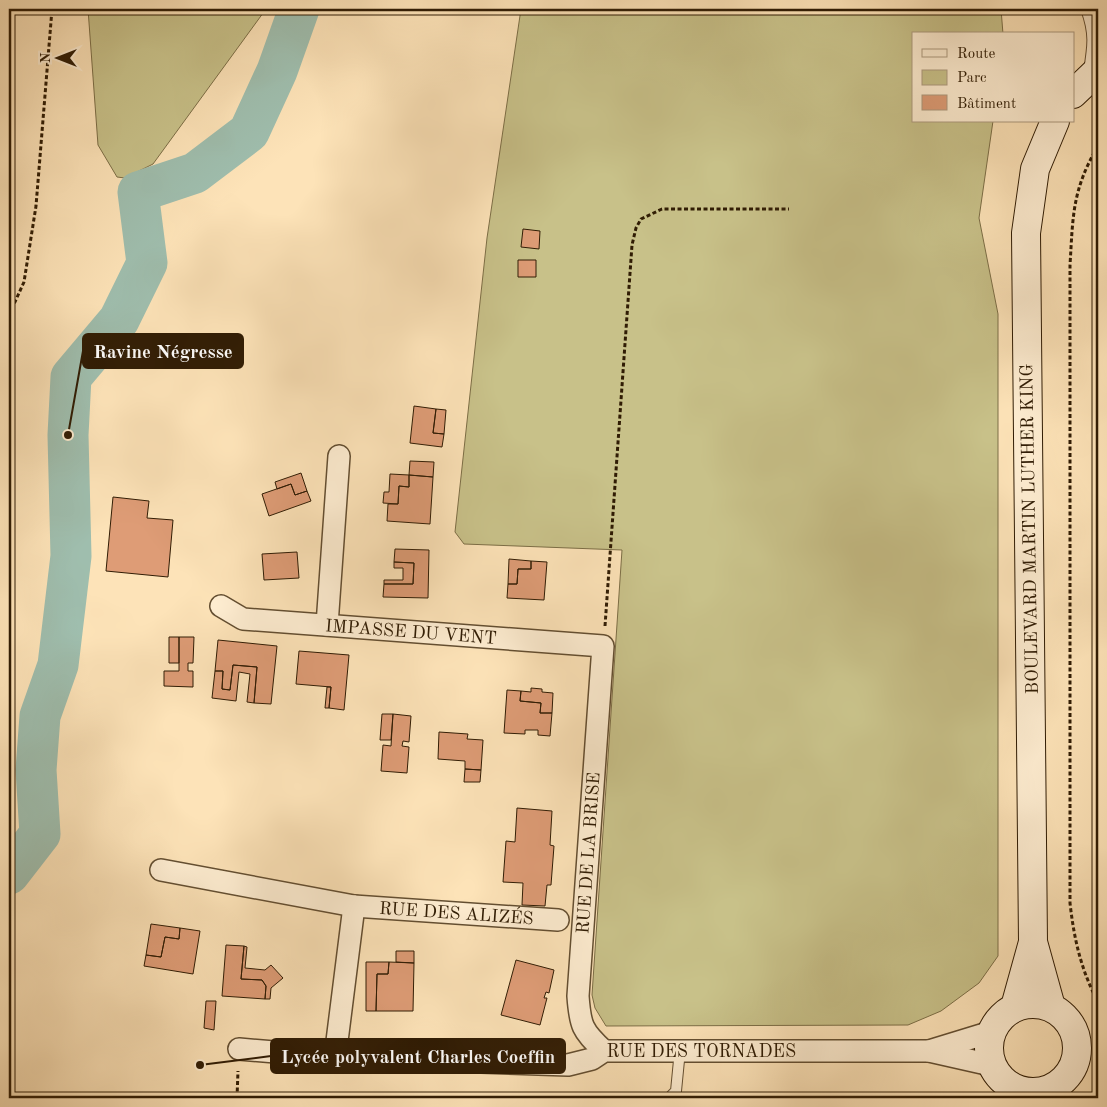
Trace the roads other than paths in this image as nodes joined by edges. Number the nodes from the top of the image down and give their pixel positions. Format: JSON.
{"nodes":[{"id":1,"x":1086,"y":9,"type":"edge"},
{"id":2,"x":1093,"y":9,"type":"edge"},
{"id":3,"x":1098,"y":13,"type":"edge"},
{"id":4,"x":1086,"y":81,"type":"edge"},
{"id":5,"x":1055,"y":122,"type":"edge"},
{"id":6,"x":338,"y":456,"type":"dead end"},
{"id":7,"x":221,"y":606,"type":"dead end"},
{"id":8,"x":327,"y":625,"type":"junction"},
{"id":9,"x":603,"y":646,"type":"joint"},
{"id":10,"x":161,"y":870,"type":"dead end"},
{"id":11,"x":354,"y":906,"type":"junction"},
{"id":12,"x":558,"y":920,"type":"dead end"},
{"id":13,"x":1033,"y":942,"type":"junction"},
{"id":14,"x":1015,"y":1007,"type":"junction"},
{"id":15,"x":1051,"y":1007,"type":"junction"},
{"id":16,"x":991,"y":1032,"type":"junction"},
{"id":17,"x":238,"y":1049,"type":"road end"},
{"id":18,"x":680,"y":1050,"type":"junction"},
{"id":19,"x":604,"y":1051,"type":"junction"},
{"id":20,"x":929,"y":1052,"type":"junction"},
{"id":21,"x":335,"y":1057,"type":"junction"},
{"id":22,"x":991,"y":1065,"type":"junction"},
{"id":23,"x":1015,"y":1093,"type":"edge"},
{"id":24,"x":1052,"y":1093,"type":"edge"},
{"id":25,"x":669,"y":1098,"type":"edge"}],
"edges":[{"from":1,"to":4,"type":"lane"},
{"from":2,"to":3,"type":"lane"},
{"from":5,"to":13,"type":"main road","name":"BOULEVARD MARTIN LUTHER KING"},
{"from":6,"to":8,"type":"street"},
{"from":7,"to":8,"type":"street","name":"IMPASSE DU VENT"},
{"from":8,"to":9,"type":"street","name":"IMPASSE DU VENT"},
{"from":9,"to":19,"type":"street","name":"RUE DE LA BRISE"},
{"from":10,"to":11,"type":"street","name":"RUE DES ALIZÉS"},
{"from":11,"to":12,"type":"street","name":"RUE DES ALIZÉS"},
{"from":11,"to":21,"type":"street","name":"RUE DES ALIZÉS"},
{"from":13,"to":14,"type":"main road","name":"BOULEVARD MARTIN LUTHER KING"},
{"from":13,"to":15,"type":"main road","name":"BOULEVARD MARTIN LUTHER KING"},
{"from":14,"to":15,"type":"main road"},
{"from":14,"to":16,"type":"main road"},
{"from":15,"to":24,"type":"main road"},
{"from":16,"to":20,"type":"street","name":"RUE DES TORNADES"},
{"from":16,"to":22,"type":"main road"},
{"from":17,"to":21,"type":"street","name":"RUE DES TORNADES"},
{"from":18,"to":19,"type":"street","name":"RUE DES TORNADES"},
{"from":18,"to":20,"type":"street","name":"RUE DES TORNADES"},
{"from":18,"to":25,"type":"lane"},
{"from":19,"to":21,"type":"street","name":"RUE DES TORNADES"},
{"from":20,"to":22,"type":"street","name":"RUE DES TORNADES"},
{"from":22,"to":23,"type":"main road"},
{"from":23,"to":24,"type":"main road"}]}
